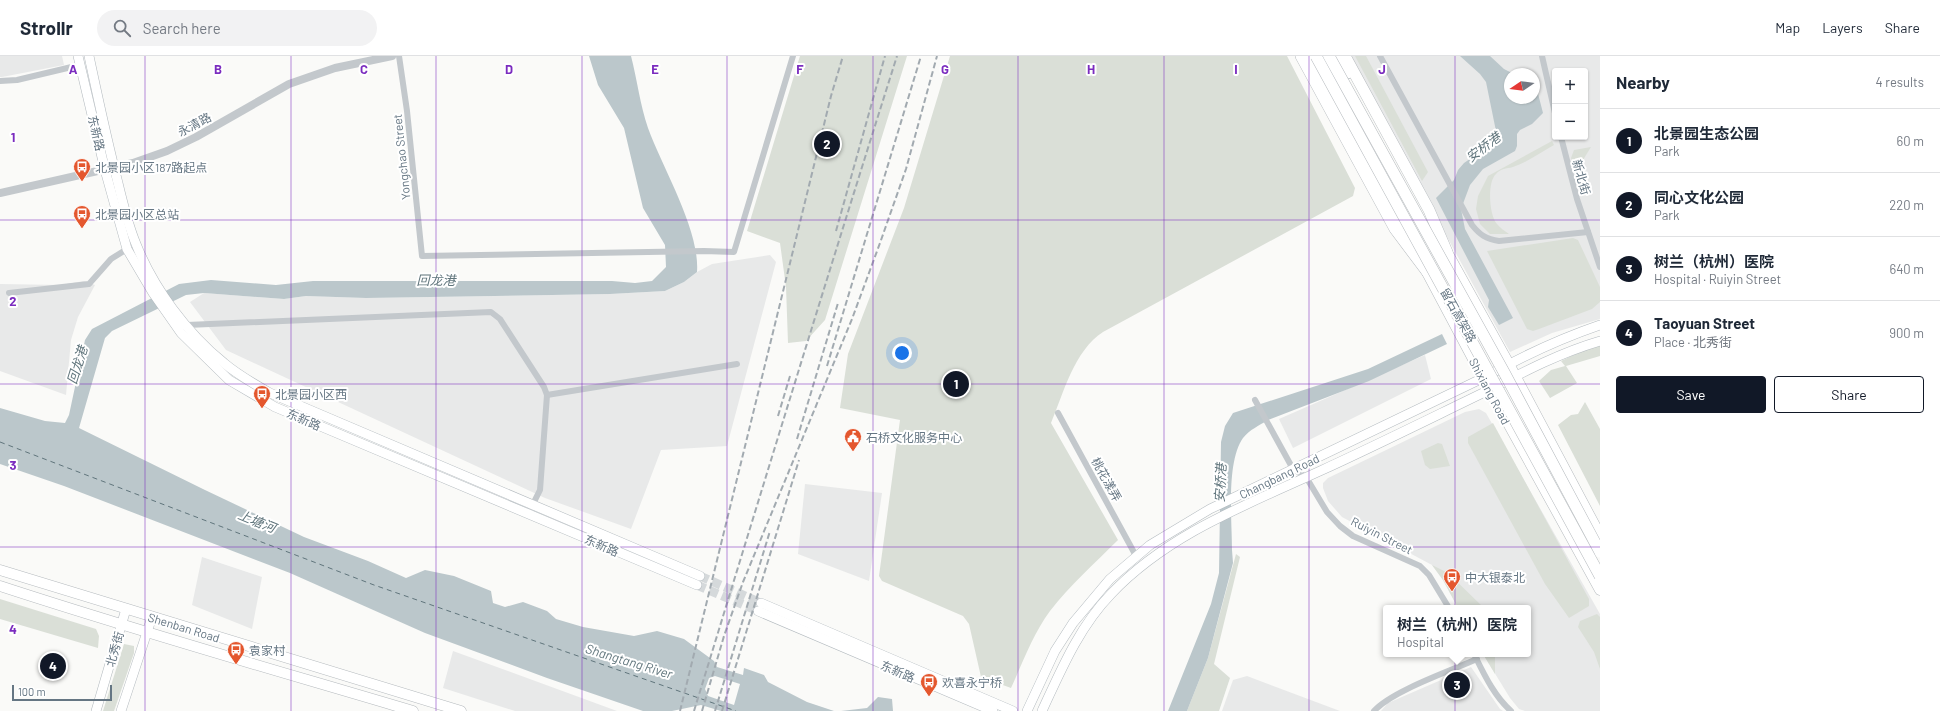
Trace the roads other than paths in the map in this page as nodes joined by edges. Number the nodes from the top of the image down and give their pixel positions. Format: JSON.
{"nodes":[{"id":1,"x":89,"y":56,"type":"edge"},
{"id":2,"x":392,"y":56,"type":"edge"},
{"id":3,"x":399,"y":56,"type":"edge"},
{"id":4,"x":793,"y":56,"type":"edge"},
{"id":5,"x":1301,"y":56,"type":"edge"},
{"id":6,"x":1310,"y":56,"type":"edge"},
{"id":7,"x":1316,"y":56,"type":"edge"},
{"id":8,"x":1329,"y":56,"type":"edge"},
{"id":9,"x":1339,"y":56,"type":"edge"},
{"id":10,"x":1345,"y":56,"type":"edge"},
{"id":11,"x":1380,"y":56,"type":"edge"},
{"id":12,"x":1542,"y":56,"type":"edge"},
{"id":13,"x":79,"y":60,"type":"edge"},
{"id":14,"x":0,"y":81,"type":"edge"},
{"id":15,"x":1553,"y":104,"type":"edge"},
{"id":16,"x":1347,"y":127,"type":"joint"},
{"id":17,"x":1561,"y":140,"type":"edge"},
{"id":18,"x":110,"y":169,"type":"junction"},
{"id":19,"x":0,"y":193,"type":"edge"},
{"id":20,"x":1588,"y":232,"type":"junction"},
{"id":21,"x":128,"y":249,"type":"junction"},
{"id":22,"x":1447,"y":252,"type":"junction"},
{"id":23,"x":1600,"y":267,"type":"edge"},
{"id":24,"x":1428,"y":273,"type":"junction"},
{"id":25,"x":157,"y":291,"type":"junction"},
{"id":26,"x":9,"y":293,"type":"dead end"},
{"id":27,"x":168,"y":308,"type":"junction"},
{"id":28,"x":1600,"y":325,"type":"edge"},
{"id":29,"x":187,"y":326,"type":"junction"},
{"id":30,"x":1600,"y":341,"type":"edge"},
{"id":31,"x":737,"y":364,"type":"dead end"},
{"id":32,"x":1509,"y":364,"type":"junction"},
{"id":33,"x":1515,"y":376,"type":"junction"},
{"id":34,"x":1483,"y":378,"type":"junction"},
{"id":35,"x":1490,"y":390,"type":"junction"},
{"id":36,"x":547,"y":395,"type":"junction"},
{"id":37,"x":1255,"y":400,"type":"dead end"},
{"id":38,"x":1058,"y":413,"type":"dead end"},
{"id":39,"x":1293,"y":469,"type":"junction"},
{"id":40,"x":1306,"y":477,"type":"junction"},
{"id":41,"x":531,"y":510,"type":"junction"},
{"id":42,"x":1600,"y":535,"type":"edge"},
{"id":43,"x":1600,"y":552,"type":"edge"},
{"id":44,"x":1136,"y":556,"type":"junction"},
{"id":45,"x":0,"y":570,"type":"edge"},
{"id":46,"x":700,"y":576,"type":"tunnel mouth"},
{"id":47,"x":1600,"y":576,"type":"edge"},
{"id":48,"x":697,"y":585,"type":"tunnel mouth"},
{"id":49,"x":0,"y":586,"type":"edge"},
{"id":50,"x":1600,"y":590,"type":"edge"},
{"id":51,"x":1447,"y":605,"type":"edge"},
{"id":52,"x":126,"y":609,"type":"junction"},
{"id":53,"x":152,"y":618,"type":"junction"},
{"id":54,"x":122,"y":624,"type":"junction"},
{"id":55,"x":147,"y":634,"type":"junction"},
{"id":56,"x":1476,"y":657,"type":"edge"},
{"id":57,"x":96,"y":711,"type":"edge"},
{"id":58,"x":121,"y":711,"type":"edge"},
{"id":59,"x":413,"y":711,"type":"edge"},
{"id":60,"x":461,"y":711,"type":"edge"},
{"id":61,"x":993,"y":711,"type":"edge"},
{"id":62,"x":1013,"y":711,"type":"edge"},
{"id":63,"x":1027,"y":711,"type":"edge"},
{"id":64,"x":1042,"y":711,"type":"edge"},
{"id":65,"x":1374,"y":711,"type":"edge"},
{"id":66,"x":1511,"y":711,"type":"edge"}],
"edges":[{"from":1,"to":18,"type":"main road","name":"东新路"},
{"from":2,"to":18,"type":"street","name":"永清路"},
{"from":3,"to":4,"type":"street","name":"Yongchao Street"},
{"from":5,"to":24,"type":"highway"},
{"from":6,"to":16,"type":"main road"},
{"from":7,"to":47,"type":"highway","name":"留石高架路","bridge":true},
{"from":8,"to":43,"type":"highway","name":"留石高架路","bridge":true},
{"from":9,"to":22,"type":"main road"},
{"from":10,"to":22,"type":"highway"},
{"from":11,"to":20,"type":"street"},
{"from":12,"to":15,"type":"street"},
{"from":13,"to":14,"type":"street"},
{"from":13,"to":18,"type":"main road","name":"东新路"},
{"from":16,"to":24,"type":"main road","name":"Shixiang Road"},
{"from":17,"to":20,"type":"street","name":"新北街"},
{"from":18,"to":19,"type":"street","name":"永清路"},
{"from":18,"to":21,"type":"main road","name":"东新路"},
{"from":18,"to":25,"type":"main road","name":"东新路"},
{"from":20,"to":23,"type":"street","name":"新北街"},
{"from":21,"to":25,"type":"main road","name":"东新路"},
{"from":21,"to":26,"type":"street"},
{"from":22,"to":32,"type":"main road"},
{"from":24,"to":34,"type":"main road","name":"Shixiang Road"},
{"from":25,"to":27,"type":"main road","name":"东新路"},
{"from":27,"to":29,"type":"main road","name":"东新路"},
{"from":27,"to":41,"type":"main road","name":"东新路"},
{"from":28,"to":32,"type":"main road","name":"Changbang Road"},
{"from":29,"to":36,"type":"street"},
{"from":29,"to":41,"type":"main road","name":"东新路"},
{"from":30,"to":33,"type":"main road","name":"Changbang Road"},
{"from":31,"to":36,"type":"street"},
{"from":32,"to":33,"type":"main road"},
{"from":32,"to":34,"type":"main road","name":"Changbang Road"},
{"from":33,"to":35,"type":"main road","name":"Changbang Road"},
{"from":33,"to":42,"type":"main road"},
{"from":34,"to":35,"type":"main road","name":"Shixiang Road"},
{"from":34,"to":39,"type":"main road","name":"Changbang Road"},
{"from":35,"to":40,"type":"main road","name":"Changbang Road"},
{"from":35,"to":50,"type":"main road","name":"Shixiang Road"},
{"from":36,"to":41,"type":"street"},
{"from":37,"to":39,"type":"street","name":"Ruiyin Street"},
{"from":38,"to":44,"type":"street","name":"桃花漾弄"},
{"from":39,"to":40,"type":"street","name":"Ruiyin Street"},
{"from":39,"to":44,"type":"main road","name":"Changbang Road"},
{"from":40,"to":51,"type":"street","name":"Ruiyin Street"},
{"from":40,"to":64,"type":"main road","name":"Changbang Road"},
{"from":41,"to":46,"type":"main road","name":"东新路"},
{"from":41,"to":48,"type":"main road","name":"东新路"},
{"from":44,"to":63,"type":"main road","name":"Changbang Road"},
{"from":45,"to":52,"type":"main road","name":"Shenban Road"},
{"from":49,"to":54,"type":"main road","name":"Shenban Road"},
{"from":52,"to":53,"type":"main road","name":"Shenban Road"},
{"from":52,"to":54,"type":"main road","name":"北秀街"},
{"from":53,"to":55,"type":"main road"},
{"from":53,"to":60,"type":"main road","name":"Shenban Road"},
{"from":54,"to":55,"type":"main road","name":"Shenban Road"},
{"from":54,"to":57,"type":"main road","name":"北秀街"},
{"from":55,"to":58,"type":"main road"},
{"from":55,"to":59,"type":"main road","name":"Shenban Road"},
{"from":56,"to":65,"type":"street"},
{"from":56,"to":66,"type":"street"},
{"from":61,"to":62,"type":"main road","name":"东新路"}]}
